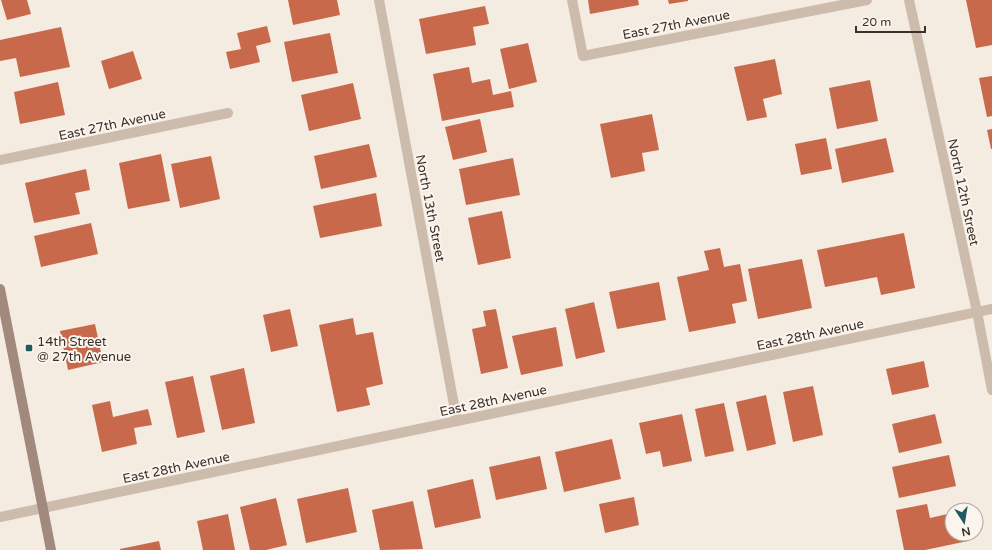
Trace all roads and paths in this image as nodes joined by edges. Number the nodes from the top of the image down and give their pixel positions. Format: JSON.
{"nodes":[{"id":1,"x":379,"y":0,"type":"edge"},
{"id":2,"x":572,"y":0,"type":"edge"},
{"id":3,"x":867,"y":0,"type":"edge"},
{"id":4,"x":909,"y":0,"type":"edge"},
{"id":5,"x":228,"y":113,"type":"dead end"},
{"id":6,"x":0,"y":160,"type":"edge"},
{"id":7,"x":0,"y":289,"type":"edge"},
{"id":8,"x":992,"y":309,"type":"edge"},
{"id":9,"x":977,"y":312,"type":"junction"},
{"id":10,"x":992,"y":390,"type":"edge"},
{"id":11,"x":457,"y":421,"type":"junction"},
{"id":12,"x":43,"y":508,"type":"junction"},
{"id":13,"x":0,"y":517,"type":"edge"},
{"id":14,"x":51,"y":550,"type":"edge"}],
"edges":[{"from":1,"to":11,"type":"street","name":"North 13th Street"},
{"from":2,"to":3,"type":"street","name":"East 27th Avenue"},
{"from":4,"to":9,"type":"street","name":"North 12th Street"},
{"from":5,"to":6,"type":"street","name":"East 27th Avenue"},
{"from":7,"to":12,"type":"main road"},
{"from":8,"to":9,"type":"street","name":"East 28th Avenue"},
{"from":9,"to":10,"type":"street","name":"North 12th Street"},
{"from":9,"to":11,"type":"street","name":"East 28th Avenue"},
{"from":11,"to":12,"type":"street","name":"East 28th Avenue"},
{"from":12,"to":13,"type":"street","name":"East 28th Avenue"},
{"from":12,"to":14,"type":"main road"}]}
